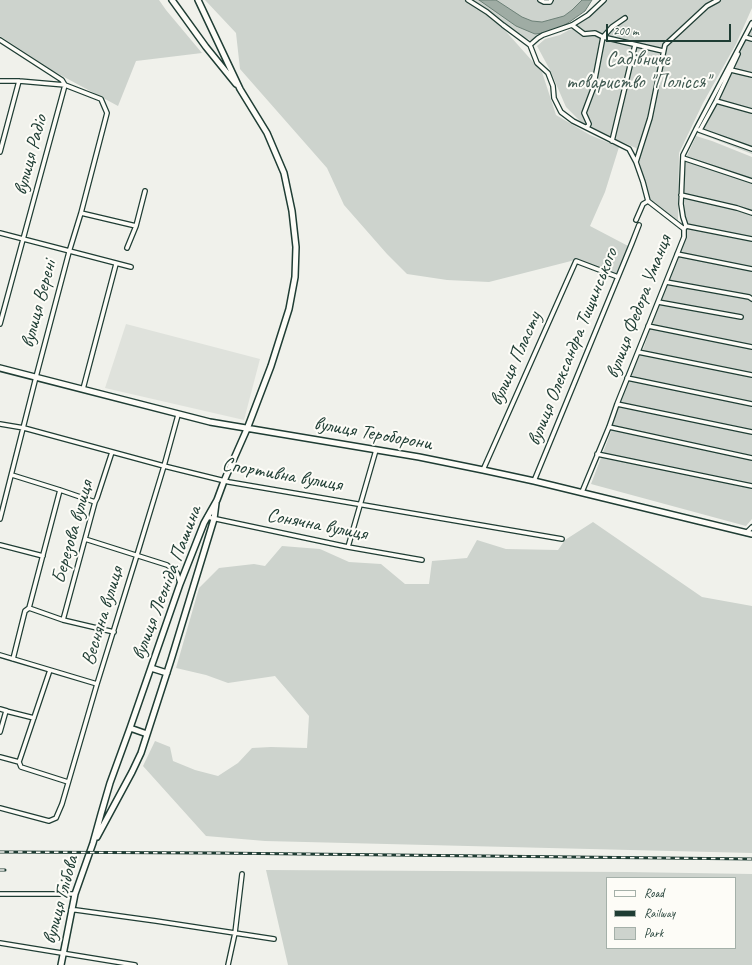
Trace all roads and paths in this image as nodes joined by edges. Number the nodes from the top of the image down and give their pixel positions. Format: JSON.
{"nodes":[{"id":1,"x":172,"y":0,"type":"edge"},
{"id":2,"x":198,"y":0,"type":"edge"},
{"id":3,"x":468,"y":0,"type":"edge"},
{"id":4,"x":540,"y":0,"type":"edge"},
{"id":5,"x":551,"y":0,"type":"edge"},
{"id":6,"x":604,"y":0,"type":"edge"},
{"id":7,"x":718,"y":0,"type":"edge"},
{"id":8,"x":625,"y":18,"type":"dead end"},
{"id":9,"x":752,"y":23,"type":"edge"},
{"id":10,"x":572,"y":25,"type":"junction"},
{"id":11,"x":752,"y":28,"type":"edge"},
{"id":12,"x":603,"y":37,"type":"junction"},
{"id":13,"x":745,"y":37,"type":"junction"},
{"id":14,"x":752,"y":39,"type":"edge"},
{"id":15,"x":0,"y":40,"type":"edge"},
{"id":16,"x":636,"y":44,"type":"junction"},
{"id":17,"x":530,"y":45,"type":"junction"},
{"id":18,"x":663,"y":51,"type":"junction"},
{"id":19,"x":731,"y":70,"type":"junction"},
{"id":20,"x":752,"y":75,"type":"edge"},
{"id":21,"x":0,"y":81,"type":"edge"},
{"id":22,"x":19,"y":81,"type":"junction"},
{"id":23,"x":65,"y":86,"type":"junction"},
{"id":24,"x":240,"y":89,"type":"junction"},
{"id":25,"x":716,"y":101,"type":"junction"},
{"id":26,"x":752,"y":111,"type":"edge"},
{"id":27,"x":586,"y":127,"type":"junction"},
{"id":28,"x":698,"y":130,"type":"junction"},
{"id":29,"x":612,"y":141,"type":"junction"},
{"id":30,"x":752,"y":149,"type":"edge"},
{"id":31,"x":0,"y":152,"type":"edge"},
{"id":32,"x":683,"y":158,"type":"junction"},
{"id":33,"x":636,"y":162,"type":"junction"},
{"id":34,"x":752,"y":180,"type":"edge"},
{"id":35,"x":145,"y":191,"type":"dead end"},
{"id":36,"x":681,"y":195,"type":"junction"},
{"id":37,"x":648,"y":201,"type":"junction"},
{"id":38,"x":81,"y":213,"type":"junction"},
{"id":39,"x":752,"y":213,"type":"edge"},
{"id":40,"x":636,"y":220,"type":"dead end"},
{"id":41,"x":638,"y":225,"type":"dead end"},
{"id":42,"x":136,"y":226,"type":"junction"},
{"id":43,"x":685,"y":227,"type":"junction"},
{"id":44,"x":0,"y":234,"type":"edge"},
{"id":45,"x":752,"y":239,"type":"edge"},
{"id":46,"x":24,"y":240,"type":"junction"},
{"id":47,"x":127,"y":248,"type":"dead end"},
{"id":48,"x":69,"y":252,"type":"junction"},
{"id":49,"x":677,"y":254,"type":"junction"},
{"id":50,"x":116,"y":264,"type":"junction"},
{"id":51,"x":131,"y":268,"type":"dead end"},
{"id":52,"x":752,"y":269,"type":"edge"},
{"id":53,"x":618,"y":277,"type":"junction"},
{"id":54,"x":666,"y":282,"type":"junction"},
{"id":55,"x":752,"y":299,"type":"edge"},
{"id":56,"x":658,"y":302,"type":"junction"},
{"id":57,"x":741,"y":317,"type":"dead end"},
{"id":58,"x":0,"y":324,"type":"edge"},
{"id":59,"x":648,"y":326,"type":"junction"},
{"id":60,"x":752,"y":347,"type":"edge"},
{"id":61,"x":638,"y":352,"type":"junction"},
{"id":62,"x":0,"y":368,"type":"edge"},
{"id":63,"x":752,"y":375,"type":"edge"},
{"id":64,"x":36,"y":377,"type":"junction"},
{"id":65,"x":627,"y":378,"type":"junction"},
{"id":66,"x":83,"y":389,"type":"junction"},
{"id":67,"x":617,"y":404,"type":"junction"},
{"id":68,"x":752,"y":404,"type":"edge"},
{"id":69,"x":178,"y":415,"type":"junction"},
{"id":70,"x":0,"y":424,"type":"edge"},
{"id":71,"x":609,"y":427,"type":"junction"},
{"id":72,"x":24,"y":428,"type":"junction"},
{"id":73,"x":247,"y":429,"type":"junction"},
{"id":74,"x":752,"y":432,"type":"edge"},
{"id":75,"x":376,"y":450,"type":"junction"},
{"id":76,"x":112,"y":452,"type":"junction"},
{"id":77,"x":597,"y":454,"type":"junction"},
{"id":78,"x":752,"y":458,"type":"edge"},
{"id":79,"x":164,"y":466,"type":"junction"},
{"id":80,"x":483,"y":470,"type":"junction"},
{"id":81,"x":12,"y":475,"type":"junction"},
{"id":82,"x":534,"y":480,"type":"junction"},
{"id":83,"x":224,"y":481,"type":"junction"},
{"id":84,"x":752,"y":486,"type":"edge"},
{"id":85,"x":60,"y":490,"type":"junction"},
{"id":86,"x":582,"y":492,"type":"junction"},
{"id":87,"x":217,"y":500,"type":"junction"},
{"id":88,"x":95,"y":502,"type":"junction"},
{"id":89,"x":361,"y":504,"type":"junction"},
{"id":90,"x":207,"y":517,"type":"junction"},
{"id":91,"x":0,"y":519,"type":"edge"},
{"id":92,"x":214,"y":519,"type":"junction"},
{"id":93,"x":752,"y":527,"type":"edge"},
{"id":94,"x":750,"y":534,"type":"edge"},
{"id":95,"x":86,"y":539,"type":"junction"},
{"id":96,"x":562,"y":539,"type":"dead end"},
{"id":97,"x":0,"y":545,"type":"edge"},
{"id":98,"x":348,"y":547,"type":"junction"},
{"id":99,"x":43,"y":556,"type":"junction"},
{"id":100,"x":137,"y":556,"type":"junction"},
{"id":101,"x":422,"y":560,"type":"dead end"},
{"id":102,"x":180,"y":584,"type":"junction"},
{"id":103,"x":29,"y":608,"type":"junction"},
{"id":104,"x":63,"y":620,"type":"junction"},
{"id":105,"x":114,"y":632,"type":"junction"},
{"id":106,"x":0,"y":655,"type":"edge"},
{"id":107,"x":13,"y":659,"type":"junction"},
{"id":108,"x":151,"y":668,"type":"junction"},
{"id":109,"x":50,"y":670,"type":"junction"},
{"id":110,"x":167,"y":673,"type":"junction"},
{"id":111,"x":97,"y":684,"type":"junction"},
{"id":112,"x":0,"y":709,"type":"edge"},
{"id":113,"x":8,"y":711,"type":"junction"},
{"id":114,"x":34,"y":718,"type":"junction"},
{"id":115,"x":130,"y":728,"type":"junction"},
{"id":116,"x":0,"y":732,"type":"edge"},
{"id":117,"x":147,"y":734,"type":"junction"},
{"id":118,"x":0,"y":757,"type":"edge"},
{"id":119,"x":19,"y":762,"type":"junction"},
{"id":120,"x":68,"y":782,"type":"junction"},
{"id":121,"x":0,"y":808,"type":"edge"},
{"id":122,"x":94,"y":843,"type":"junction"},
{"id":123,"x":242,"y":874,"type":"dead end"},
{"id":124,"x":0,"y":894,"type":"edge"},
{"id":125,"x":75,"y":894,"type":"junction"},
{"id":126,"x":71,"y":910,"type":"junction"},
{"id":127,"x":235,"y":933,"type":"junction"},
{"id":128,"x":274,"y":939,"type":"dead end"},
{"id":129,"x":0,"y":943,"type":"edge"},
{"id":130,"x":63,"y":954,"type":"junction"},
{"id":131,"x":61,"y":965,"type":"edge"},
{"id":132,"x":135,"y":965,"type":"edge"},
{"id":133,"x":228,"y":965,"type":"edge"}],
"edges":[{"from":1,"to":24,"type":"main road"},
{"from":2,"to":24,"type":"main road"},
{"from":3,"to":17,"type":"street"},
{"from":4,"to":5,"type":"street"},
{"from":6,"to":10,"type":"street"},
{"from":7,"to":18,"type":"street"},
{"from":8,"to":12,"type":"street"},
{"from":9,"to":28,"type":"street","name":"вулиця Федора Уманця"},
{"from":10,"to":12,"type":"street"},
{"from":10,"to":17,"type":"street"},
{"from":11,"to":13,"type":"street"},
{"from":12,"to":16,"type":"street"},
{"from":12,"to":27,"type":"street"},
{"from":13,"to":14,"type":"street"},
{"from":13,"to":19,"type":"street"},
{"from":15,"to":23,"type":"street"},
{"from":16,"to":18,"type":"street"},
{"from":16,"to":29,"type":"street"},
{"from":17,"to":27,"type":"street"},
{"from":18,"to":33,"type":"street"},
{"from":19,"to":20,"type":"street"},
{"from":19,"to":25,"type":"street"},
{"from":21,"to":22,"type":"street"},
{"from":22,"to":23,"type":"street"},
{"from":22,"to":31,"type":"street"},
{"from":23,"to":38,"type":"street","name":"вулиця Верені"},
{"from":23,"to":46,"type":"street","name":"вулиця Радіо"},
{"from":24,"to":73,"type":"main road"},
{"from":25,"to":26,"type":"street"},
{"from":25,"to":28,"type":"street"},
{"from":27,"to":29,"type":"street"},
{"from":28,"to":30,"type":"street"},
{"from":28,"to":32,"type":"street","name":"вулиця Федора Уманця"},
{"from":29,"to":33,"type":"street"},
{"from":32,"to":34,"type":"street"},
{"from":32,"to":36,"type":"street","name":"вулиця Федора Уманця"},
{"from":33,"to":37,"type":"street"},
{"from":35,"to":42,"type":"street"},
{"from":36,"to":39,"type":"street"},
{"from":36,"to":43,"type":"street","name":"вулиця Федора Уманця"},
{"from":37,"to":40,"type":"street"},
{"from":37,"to":43,"type":"street"},
{"from":38,"to":42,"type":"street"},
{"from":38,"to":48,"type":"street","name":"вулиця Верені"},
{"from":41,"to":53,"type":"street","name":"вулиця Олександра Тищинського"},
{"from":42,"to":47,"type":"street"},
{"from":43,"to":45,"type":"street"},
{"from":43,"to":49,"type":"street","name":"вулиця Федора Уманця"},
{"from":44,"to":46,"type":"street"},
{"from":46,"to":48,"type":"street"},
{"from":46,"to":58,"type":"street","name":"вулиця Радіо"},
{"from":48,"to":50,"type":"street"},
{"from":48,"to":64,"type":"street","name":"вулиця Верені"},
{"from":49,"to":52,"type":"street"},
{"from":49,"to":54,"type":"street","name":"вулиця Федора Уманця"},
{"from":50,"to":51,"type":"street"},
{"from":50,"to":66,"type":"street"},
{"from":53,"to":80,"type":"street","name":"вулиця Пласту"},
{"from":53,"to":82,"type":"street","name":"вулиця Олександра Тищинського"},
{"from":54,"to":55,"type":"street"},
{"from":54,"to":56,"type":"street","name":"вулиця Федора Уманця"},
{"from":56,"to":57,"type":"street"},
{"from":56,"to":59,"type":"street","name":"вулиця Федора Уманця"},
{"from":59,"to":60,"type":"street"},
{"from":59,"to":61,"type":"street","name":"вулиця Федора Уманця"},
{"from":61,"to":63,"type":"street"},
{"from":61,"to":65,"type":"street","name":"вулиця Федора Уманця"},
{"from":62,"to":64,"type":"main road","name":"вулиця Тероборони"},
{"from":64,"to":66,"type":"main road","name":"вулиця Тероборони"},
{"from":64,"to":72,"type":"street","name":"вулиця Верені"},
{"from":65,"to":67,"type":"street","name":"вулиця Федора Уманця"},
{"from":65,"to":68,"type":"street"},
{"from":66,"to":69,"type":"main road","name":"вулиця Тероборони"},
{"from":67,"to":71,"type":"street","name":"вулиця Федора Уманця"},
{"from":67,"to":74,"type":"street"},
{"from":69,"to":73,"type":"main road","name":"вулиця Тероборони"},
{"from":69,"to":79,"type":"street","name":"Весняна вулиця"},
{"from":70,"to":72,"type":"street","name":"Спортивна вулиця"},
{"from":71,"to":77,"type":"street","name":"вулиця Федора Уманця"},
{"from":71,"to":78,"type":"street"},
{"from":72,"to":76,"type":"street","name":"Спортивна вулиця"},
{"from":72,"to":81,"type":"street","name":"вулиця Верені"},
{"from":73,"to":75,"type":"main road","name":"вулиця Тероборони"},
{"from":73,"to":83,"type":"main road"},
{"from":75,"to":80,"type":"main road","name":"вулиця Тероборони"},
{"from":75,"to":89,"type":"street"},
{"from":76,"to":79,"type":"street","name":"Спортивна вулиця"},
{"from":76,"to":88,"type":"street","name":"Березова вулиця"},
{"from":77,"to":84,"type":"street"},
{"from":77,"to":86,"type":"street","name":"вулиця Федора Уманця"},
{"from":79,"to":83,"type":"street","name":"Спортивна вулиця"},
{"from":79,"to":100,"type":"street","name":"Весняна вулиця"},
{"from":80,"to":82,"type":"main road","name":"вулиця Тероборони"},
{"from":81,"to":85,"type":"street"},
{"from":81,"to":91,"type":"street","name":"вулиця Верені"},
{"from":82,"to":86,"type":"main road","name":"вулиця Тероборони"},
{"from":83,"to":87,"type":"main road"},
{"from":83,"to":89,"type":"street","name":"Спортивна вулиця"},
{"from":85,"to":88,"type":"street"},
{"from":85,"to":99,"type":"street","name":"Березова вулиця"},
{"from":86,"to":94,"type":"main road","name":"вулиця Тероборони"},
{"from":87,"to":90,"type":"main road","name":"вулиця Леоніда Пашина"},
{"from":87,"to":92,"type":"main road","name":"вулиця Леоніда Пашина"},
{"from":88,"to":95,"type":"street","name":"Березова вулиця"},
{"from":89,"to":96,"type":"street","name":"Спортивна вулиця"},
{"from":89,"to":98,"type":"street"},
{"from":90,"to":92,"type":"street","name":"Сонячна вулиця"},
{"from":90,"to":102,"type":"main road","name":"вулиця Леоніда Пашина"},
{"from":92,"to":98,"type":"street","name":"Сонячна вулиця"},
{"from":92,"to":110,"type":"main road","name":"вулиця Леоніда Пашина"},
{"from":93,"to":94,"type":"street"},
{"from":95,"to":100,"type":"street"},
{"from":95,"to":104,"type":"street","name":"Березова вулиця"},
{"from":97,"to":99,"type":"street"},
{"from":98,"to":101,"type":"street","name":"Сонячна вулиця"},
{"from":99,"to":103,"type":"street","name":"Березова вулиця"},
{"from":100,"to":102,"type":"street"},
{"from":100,"to":105,"type":"street","name":"Весняна вулиця"},
{"from":102,"to":108,"type":"main road","name":"вулиця Леоніда Пашина"},
{"from":103,"to":104,"type":"street"},
{"from":103,"to":107,"type":"street","name":"Березова вулиця"},
{"from":104,"to":105,"type":"street"},
{"from":105,"to":111,"type":"street","name":"Весняна вулиця"},
{"from":106,"to":107,"type":"street"},
{"from":107,"to":109,"type":"street"},
{"from":108,"to":110,"type":"main road"},
{"from":108,"to":115,"type":"main road","name":"вулиця Леоніда Пашина"},
{"from":109,"to":111,"type":"street"},
{"from":109,"to":114,"type":"street"},
{"from":110,"to":117,"type":"main road","name":"вулиця Леоніда Пашина"},
{"from":111,"to":120,"type":"street","name":"Весняна вулиця"},
{"from":112,"to":113,"type":"street"},
{"from":113,"to":114,"type":"street"},
{"from":113,"to":116,"type":"street"},
{"from":114,"to":119,"type":"street"},
{"from":115,"to":117,"type":"main road"},
{"from":115,"to":122,"type":"main road","name":"вулиця Леоніда Пашина"},
{"from":117,"to":122,"type":"main road","name":"вулиця Леоніда Пашина"},
{"from":118,"to":119,"type":"street"},
{"from":119,"to":120,"type":"street"},
{"from":120,"to":121,"type":"street","name":"Весняна вулиця"},
{"from":122,"to":125,"type":"main road","name":"вулиця Глібова"},
{"from":123,"to":127,"type":"street"},
{"from":124,"to":125,"type":"street"},
{"from":125,"to":126,"type":"main road","name":"вулиця Глібова"},
{"from":126,"to":127,"type":"street"},
{"from":126,"to":130,"type":"main road","name":"вулиця Глібова"},
{"from":127,"to":128,"type":"street"},
{"from":127,"to":133,"type":"street"},
{"from":129,"to":130,"type":"street"},
{"from":130,"to":131,"type":"main road","name":"вулиця Глібова"},
{"from":130,"to":132,"type":"street"}]}
